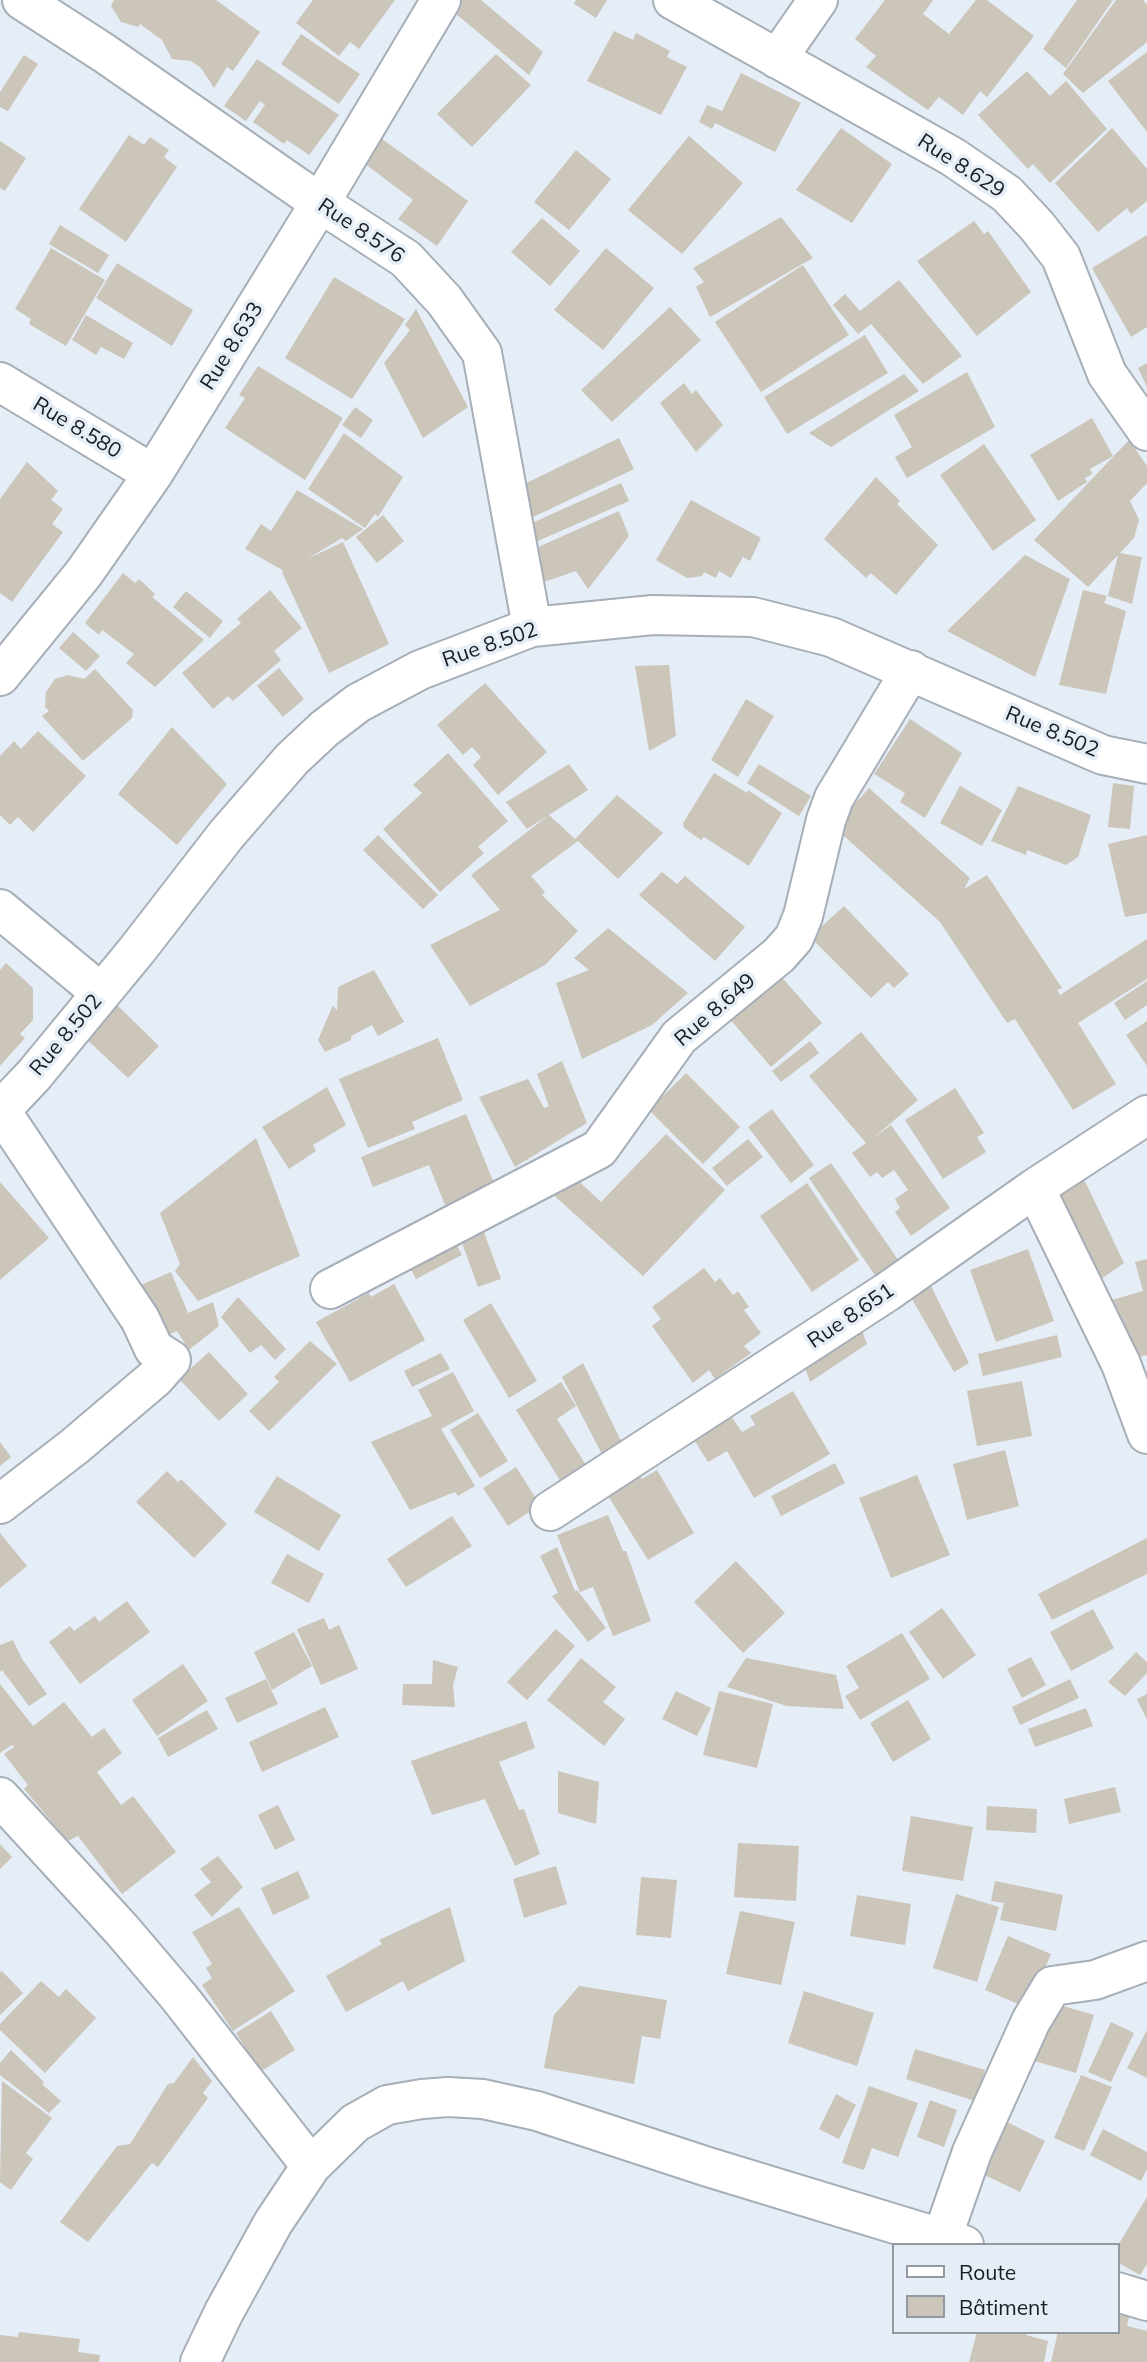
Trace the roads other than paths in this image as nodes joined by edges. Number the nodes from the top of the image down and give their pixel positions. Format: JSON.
{"nodes":[{"id":1,"x":22,"y":0,"type":"edge"},
{"id":2,"x":441,"y":0,"type":"edge"},
{"id":3,"x":673,"y":0,"type":"edge"},
{"id":4,"x":818,"y":0,"type":"edge"},
{"id":5,"x":776,"y":59,"type":"junction"},
{"id":6,"x":320,"y":204,"type":"junction"},
{"id":7,"x":0,"y":382,"type":"edge"},
{"id":8,"x":1147,"y":431,"type":"edge"},
{"id":9,"x":153,"y":474,"type":"junction"},
{"id":10,"x":532,"y":627,"type":"junction"},
{"id":11,"x":911,"y":670,"type":"junction"},
{"id":12,"x":0,"y":676,"type":"edge"},
{"id":13,"x":1147,"y":764,"type":"edge"},
{"id":14,"x":0,"y":909,"type":"edge"},
{"id":15,"x":101,"y":993,"type":"junction"},
{"id":16,"x":0,"y":1111,"type":"edge"},
{"id":17,"x":1147,"y":1115,"type":"edge"},
{"id":18,"x":1035,"y":1188,"type":"junction"},
{"id":19,"x":331,"y":1289,"type":"dead end"},
{"id":20,"x":1147,"y":1434,"type":"edge"},
{"id":21,"x":0,"y":1504,"type":"edge"},
{"id":22,"x":550,"y":1511,"type":"dead end"},
{"id":23,"x":0,"y":1797,"type":"edge"},
{"id":24,"x":1147,"y":1961,"type":"edge"},
{"id":25,"x":311,"y":2166,"type":"junction"},
{"id":26,"x":953,"y":2241,"type":"edge"},
{"id":27,"x":1119,"y":2293,"type":"edge"},
{"id":28,"x":1147,"y":2301,"type":"edge"},
{"id":29,"x":200,"y":2362,"type":"edge"}],
"edges":[{"from":1,"to":6,"type":"street","name":"Rue 8.576"},
{"from":2,"to":6,"type":"street","name":"Rue 8.633"},
{"from":3,"to":5,"type":"street","name":"Rue 8.629"},
{"from":4,"to":5,"type":"street"},
{"from":5,"to":8,"type":"street","name":"Rue 8.629"},
{"from":6,"to":9,"type":"street","name":"Rue 8.633"},
{"from":6,"to":10,"type":"street","name":"Rue 8.576"},
{"from":7,"to":9,"type":"street","name":"Rue 8.580"},
{"from":9,"to":12,"type":"street","name":"Rue 8.633"},
{"from":10,"to":11,"type":"street","name":"Rue 8.502"},
{"from":10,"to":15,"type":"street","name":"Rue 8.502"},
{"from":11,"to":13,"type":"street","name":"Rue 8.502"},
{"from":11,"to":19,"type":"street","name":"Rue 8.649"},
{"from":14,"to":15,"type":"street"},
{"from":15,"to":16,"type":"street","name":"Rue 8.502"},
{"from":16,"to":21,"type":"street"},
{"from":17,"to":18,"type":"street","name":"Rue 8.651"},
{"from":18,"to":20,"type":"street"},
{"from":18,"to":22,"type":"street","name":"Rue 8.651"},
{"from":23,"to":25,"type":"street"},
{"from":24,"to":26,"type":"street"},
{"from":25,"to":26,"type":"street"},
{"from":25,"to":29,"type":"street"},
{"from":27,"to":28,"type":"street"}]}
